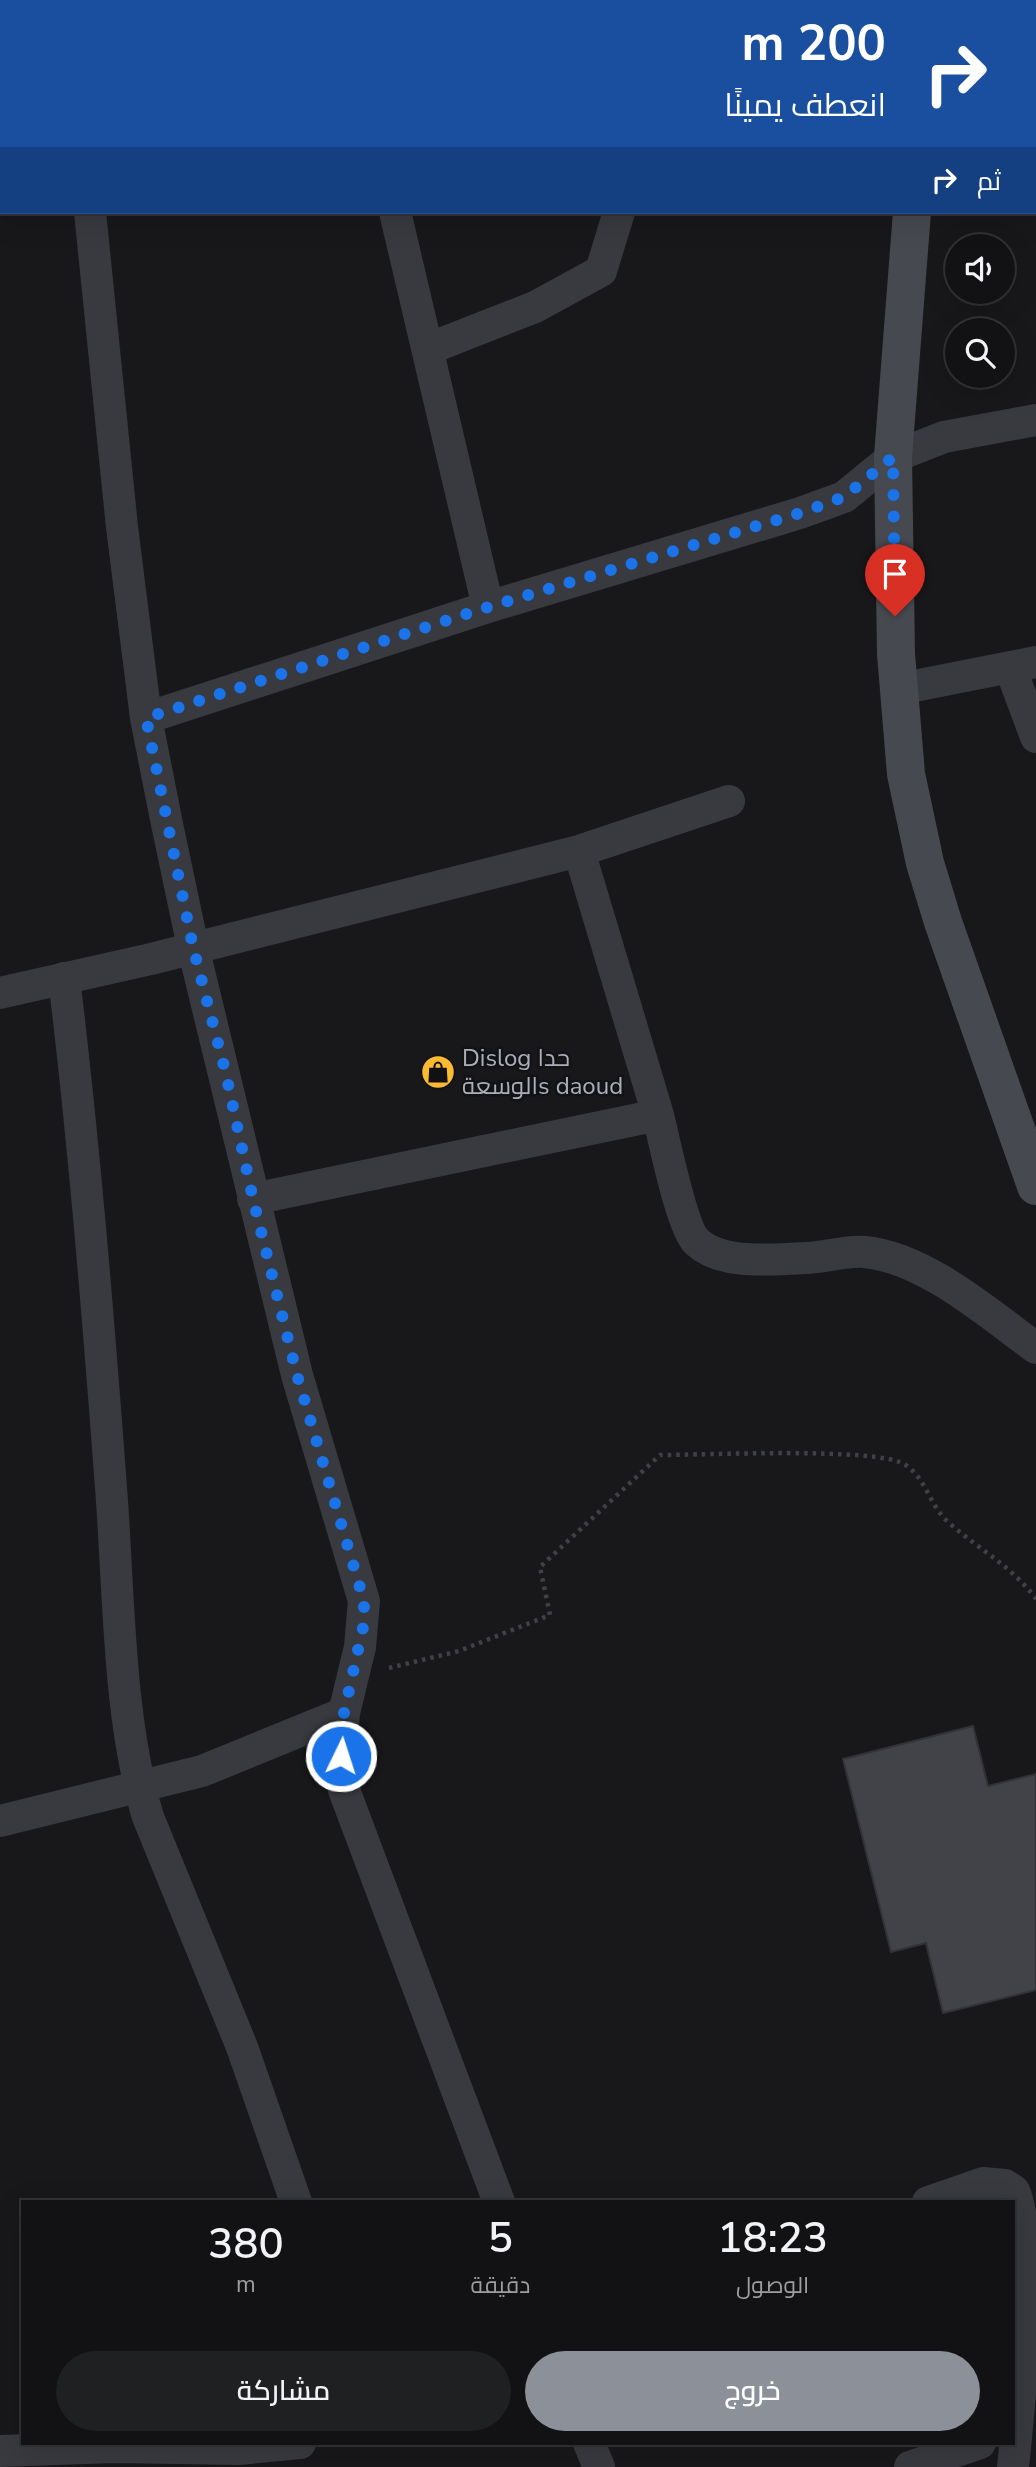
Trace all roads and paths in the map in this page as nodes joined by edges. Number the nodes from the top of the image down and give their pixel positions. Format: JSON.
{"nodes":[{"id":1,"x":90,"y":214,"type":"edge"},
{"id":2,"x":394,"y":214,"type":"edge"},
{"id":3,"x":618,"y":214,"type":"edge"},
{"id":4,"x":912,"y":214,"type":"edge"},
{"id":5,"x":428,"y":349,"type":"junction"},
{"id":6,"x":1036,"y":420,"type":"edge"},
{"id":7,"x":893,"y":457,"type":"junction"},
{"id":8,"x":488,"y":607,"type":"junction"},
{"id":9,"x":1023,"y":664,"type":"edge"},
{"id":10,"x":899,"y":689,"type":"junction"},
{"id":11,"x":146,"y":718,"type":"junction"},
{"id":12,"x":1036,"y":737,"type":"edge"},
{"id":13,"x":729,"y":801,"type":"dead end"},
{"id":14,"x":579,"y":851,"type":"junction"},
{"id":15,"x":193,"y":947,"type":"junction"},
{"id":16,"x":64,"y":978,"type":"junction"},
{"id":17,"x":0,"y":993,"type":"edge"},
{"id":18,"x":658,"y":1115,"type":"junction"},
{"id":19,"x":1036,"y":1186,"type":"edge"},
{"id":20,"x":253,"y":1199,"type":"junction"},
{"id":21,"x":1036,"y":1348,"type":"edge"},
{"id":22,"x":1036,"y":1599,"type":"edge"},
{"id":23,"x":354,"y":1677,"type":"junction"},
{"id":24,"x":344,"y":1713,"type":"junction"},
{"id":25,"x":139,"y":1789,"type":"junction"},
{"id":26,"x":0,"y":1821,"type":"edge"},
{"id":27,"x":295,"y":2200,"type":"edge"},
{"id":28,"x":498,"y":2200,"type":"edge"},
{"id":29,"x":933,"y":2200,"type":"edge"},
{"id":30,"x":1015,"y":2431,"type":"edge"},
{"id":31,"x":280,"y":2445,"type":"edge"},
{"id":32,"x":590,"y":2445,"type":"edge"},
{"id":33,"x":974,"y":2445,"type":"edge"},
{"id":34,"x":1014,"y":2445,"type":"edge"},
{"id":35,"x":0,"y":2451,"type":"edge"},
{"id":36,"x":599,"y":2467,"type":"edge"},
{"id":37,"x":910,"y":2467,"type":"edge"},
{"id":38,"x":1013,"y":2467,"type":"edge"}],
"edges":[{"from":1,"to":11,"type":"street"},
{"from":2,"to":5,"type":"street"},
{"from":3,"to":5,"type":"street"},
{"from":4,"to":7,"type":"street"},
{"from":5,"to":8,"type":"street"},
{"from":6,"to":7,"type":"street"},
{"from":7,"to":8,"type":"street"},
{"from":7,"to":10,"type":"street"},
{"from":8,"to":11,"type":"street"},
{"from":9,"to":10,"type":"street"},
{"from":9,"to":12,"type":"street"},
{"from":10,"to":19,"type":"street"},
{"from":11,"to":15,"type":"street"},
{"from":13,"to":14,"type":"street"},
{"from":14,"to":15,"type":"street"},
{"from":14,"to":18,"type":"street"},
{"from":15,"to":16,"type":"street"},
{"from":15,"to":20,"type":"street"},
{"from":16,"to":17,"type":"street"},
{"from":16,"to":25,"type":"street"},
{"from":18,"to":20,"type":"street"},
{"from":18,"to":21,"type":"street"},
{"from":20,"to":23,"type":"street"},
{"from":22,"to":23,"type":"path"},
{"from":23,"to":24,"type":"street"},
{"from":24,"to":25,"type":"street"},
{"from":24,"to":28,"type":"street"},
{"from":25,"to":26,"type":"street"},
{"from":25,"to":27,"type":"street"},
{"from":29,"to":30,"type":"street"},
{"from":31,"to":35,"type":"street"},
{"from":32,"to":36,"type":"street"},
{"from":33,"to":37,"type":"street"},
{"from":34,"to":38,"type":"street"}]}
